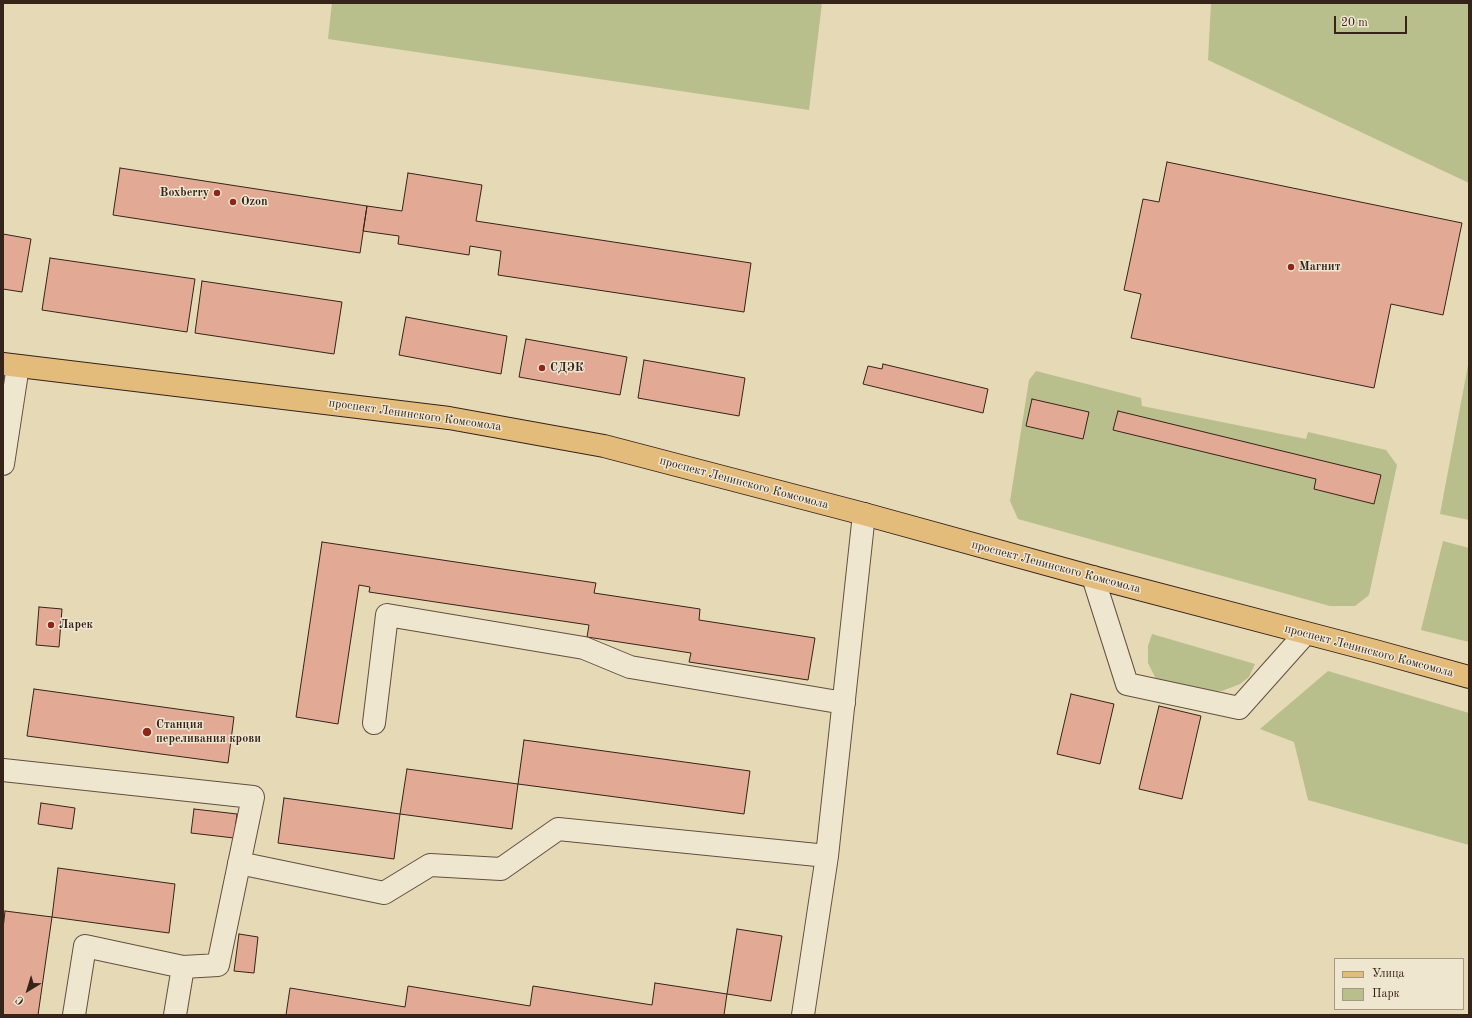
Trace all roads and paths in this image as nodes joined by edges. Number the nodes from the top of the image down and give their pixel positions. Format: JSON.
{"nodes":[{"id":1,"x":10,"y":365,"type":"edge"},
{"id":2,"x":3,"y":464,"type":"edge"},
{"id":3,"x":864,"y":514,"type":"junction"},
{"id":4,"x":1093,"y":577,"type":"junction"},
{"id":5,"x":1305,"y":634,"type":"junction"},
{"id":6,"x":1469,"y":677,"type":"edge"},
{"id":7,"x":844,"y":704,"type":"junction"},
{"id":8,"x":374,"y":724,"type":"dead end"},
{"id":9,"x":3,"y":770,"type":"edge"},
{"id":10,"x":827,"y":856,"type":"junction"},
{"id":11,"x":239,"y":863,"type":"junction"},
{"id":12,"x":184,"y":967,"type":"junction"},
{"id":13,"x":74,"y":1015,"type":"edge"},
{"id":14,"x":175,"y":1015,"type":"edge"},
{"id":15,"x":803,"y":1015,"type":"edge"}],
"edges":[{"from":1,"to":2,"type":"street"},
{"from":1,"to":3,"type":"main road","name":"проспект Ленинского Комсомола"},
{"from":3,"to":4,"type":"main road","name":"проспект Ленинского Комсомола"},
{"from":3,"to":7,"type":"street"},
{"from":4,"to":5,"type":"main road","name":"проспект Ленинского Комсомола"},
{"from":4,"to":5,"type":"street"},
{"from":5,"to":6,"type":"main road","name":"проспект Ленинского Комсомола"},
{"from":7,"to":8,"type":"street"},
{"from":7,"to":10,"type":"street"},
{"from":9,"to":11,"type":"street"},
{"from":10,"to":11,"type":"street"},
{"from":10,"to":15,"type":"street"},
{"from":11,"to":12,"type":"street"},
{"from":12,"to":13,"type":"street"},
{"from":12,"to":14,"type":"street"}]}
